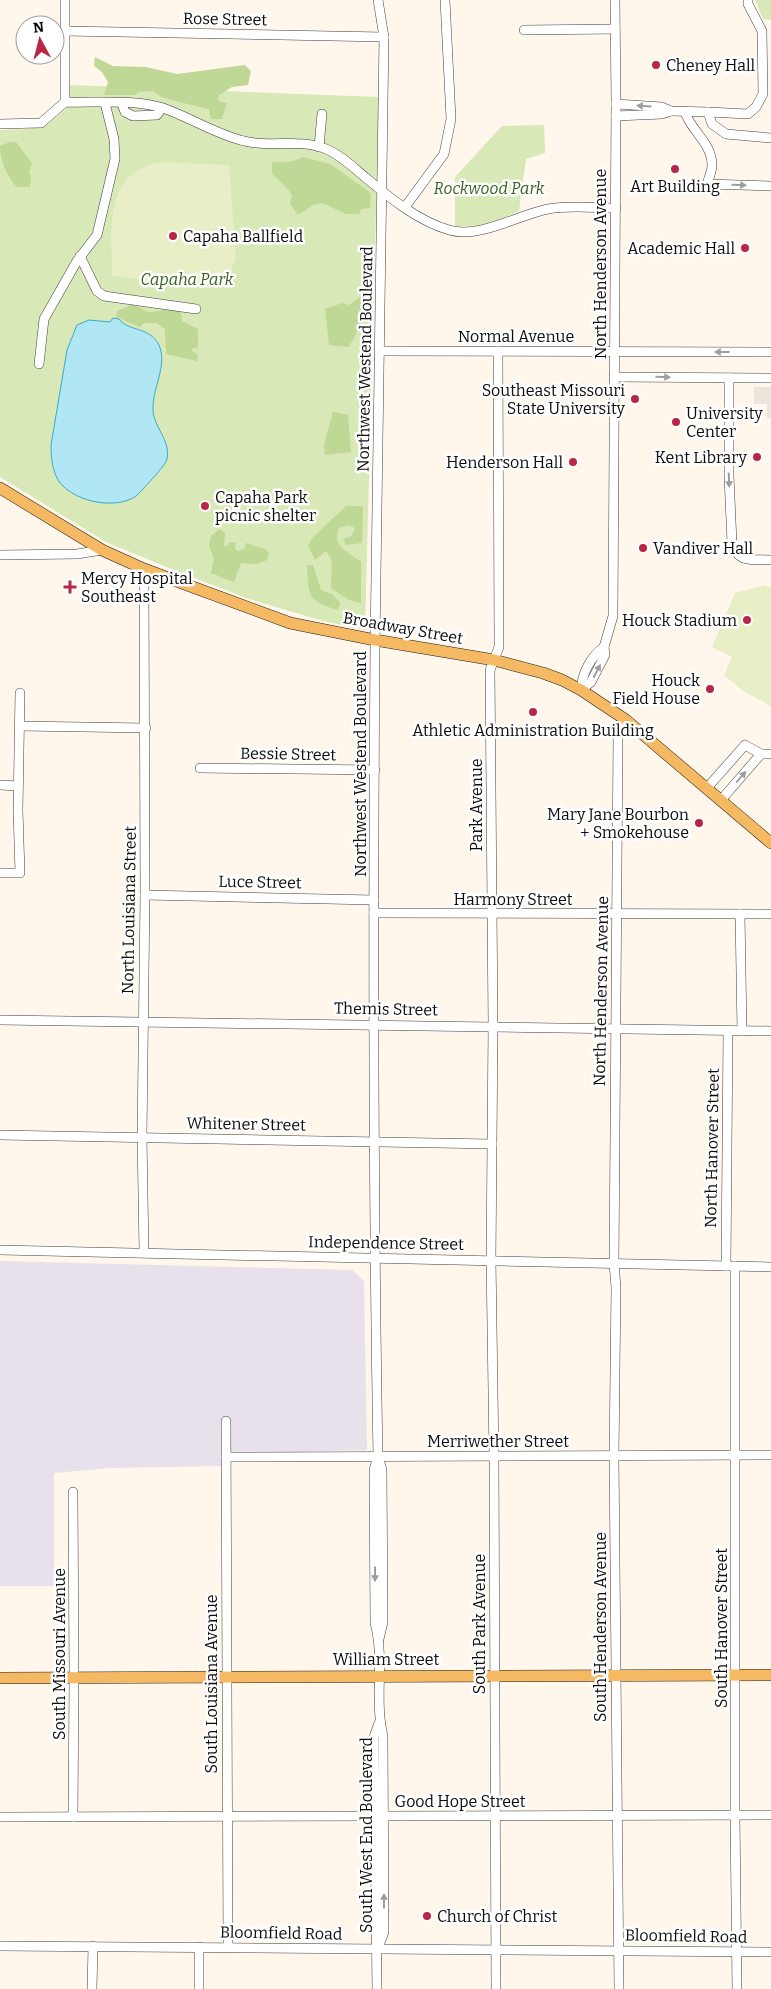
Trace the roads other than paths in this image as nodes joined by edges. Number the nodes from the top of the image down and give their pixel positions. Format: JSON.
{"nodes":[{"id":1,"x":65,"y":0,"type":"edge"},
{"id":2,"x":378,"y":0,"type":"edge"},
{"id":3,"x":445,"y":0,"type":"edge"},
{"id":4,"x":615,"y":0,"type":"edge"},
{"id":5,"x":748,"y":0,"type":"edge"},
{"id":6,"x":615,"y":29,"type":"junction"},
{"id":7,"x":524,"y":30,"type":"dead end"},
{"id":8,"x":66,"y":31,"type":"junction"},
{"id":9,"x":384,"y":37,"type":"junction"},
{"id":10,"x":65,"y":102,"type":"junction"},
{"id":11,"x":105,"y":103,"type":"junction"},
{"id":12,"x":616,"y":104,"type":"junction"},
{"id":13,"x":671,"y":111,"type":"junction"},
{"id":14,"x":685,"y":112,"type":"junction"},
{"id":15,"x":708,"y":112,"type":"junction"},
{"id":16,"x":322,"y":114,"type":"dead end"},
{"id":17,"x":616,"y":116,"type":"junction"},
{"id":18,"x":0,"y":124,"type":"edge"},
{"id":19,"x":771,"y":138,"type":"edge"},
{"id":20,"x":319,"y":147,"type":"junction"},
{"id":21,"x":771,"y":186,"type":"edge"},
{"id":22,"x":383,"y":192,"type":"junction"},
{"id":23,"x":406,"y":207,"type":"junction"},
{"id":24,"x":616,"y":208,"type":"junction"},
{"id":25,"x":80,"y":256,"type":"junction"},
{"id":26,"x":196,"y":309,"type":"dead end"},
{"id":27,"x":380,"y":351,"type":"junction"},
{"id":28,"x":498,"y":351,"type":"junction"},
{"id":29,"x":615,"y":352,"type":"junction"},
{"id":30,"x":771,"y":352,"type":"edge"},
{"id":31,"x":39,"y":364,"type":"dead end"},
{"id":32,"x":614,"y":377,"type":"junction"},
{"id":33,"x":729,"y":378,"type":"junction"},
{"id":34,"x":771,"y":378,"type":"edge"},
{"id":35,"x":0,"y":488,"type":"edge"},
{"id":36,"x":102,"y":550,"type":"junction"},
{"id":37,"x":0,"y":555,"type":"edge"},
{"id":38,"x":771,"y":560,"type":"edge"},
{"id":39,"x":144,"y":569,"type":"junction"},
{"id":40,"x":375,"y":640,"type":"junction"},
{"id":41,"x":494,"y":660,"type":"junction"},
{"id":42,"x":581,"y":690,"type":"junction"},
{"id":43,"x":20,"y":693,"type":"dead end"},
{"id":44,"x":626,"y":720,"type":"junction"},
{"id":45,"x":20,"y":726,"type":"junction"},
{"id":46,"x":146,"y":728,"type":"junction"},
{"id":47,"x":761,"y":754,"type":"junction"},
{"id":48,"x":771,"y":754,"type":"edge"},
{"id":49,"x":200,"y":768,"type":"dead end"},
{"id":50,"x":375,"y":770,"type":"junction"},
{"id":51,"x":0,"y":785,"type":"edge"},
{"id":52,"x":18,"y":786,"type":"junction"},
{"id":53,"x":707,"y":788,"type":"junction"},
{"id":54,"x":721,"y":800,"type":"junction"},
{"id":55,"x":771,"y":843,"type":"edge"},
{"id":56,"x":0,"y":873,"type":"edge"},
{"id":57,"x":145,"y":895,"type":"junction"},
{"id":58,"x":374,"y":900,"type":"junction"},
{"id":59,"x":374,"y":913,"type":"junction"},
{"id":60,"x":491,"y":914,"type":"junction"},
{"id":61,"x":618,"y":914,"type":"junction"},
{"id":62,"x":740,"y":914,"type":"junction"},
{"id":63,"x":771,"y":914,"type":"edge"},
{"id":64,"x":0,"y":1020,"type":"edge"},
{"id":65,"x":143,"y":1022,"type":"junction"},
{"id":66,"x":374,"y":1024,"type":"junction"},
{"id":67,"x":493,"y":1026,"type":"junction"},
{"id":68,"x":616,"y":1029,"type":"junction"},
{"id":69,"x":728,"y":1030,"type":"junction"},
{"id":70,"x":742,"y":1031,"type":"junction"},
{"id":71,"x":771,"y":1031,"type":"edge"},
{"id":72,"x":0,"y":1135,"type":"edge"},
{"id":73,"x":142,"y":1137,"type":"junction"},
{"id":74,"x":374,"y":1143,"type":"junction"},
{"id":75,"x":492,"y":1144,"type":"junction"},
{"id":76,"x":0,"y":1250,"type":"edge"},
{"id":77,"x":144,"y":1252,"type":"junction"},
{"id":78,"x":375,"y":1258,"type":"junction"},
{"id":79,"x":491,"y":1260,"type":"junction"},
{"id":80,"x":614,"y":1264,"type":"junction"},
{"id":81,"x":730,"y":1266,"type":"junction"},
{"id":82,"x":771,"y":1267,"type":"edge"},
{"id":83,"x":226,"y":1421,"type":"dead end"},
{"id":84,"x":735,"y":1455,"type":"junction"},
{"id":85,"x":771,"y":1455,"type":"edge"},
{"id":86,"x":378,"y":1456,"type":"junction"},
{"id":87,"x":494,"y":1456,"type":"junction"},
{"id":88,"x":614,"y":1456,"type":"junction"},
{"id":89,"x":226,"y":1457,"type":"junction"},
{"id":90,"x":73,"y":1492,"type":"dead end"},
{"id":91,"x":380,"y":1675,"type":"junction"},
{"id":92,"x":736,"y":1675,"type":"junction"},
{"id":93,"x":771,"y":1675,"type":"edge"},
{"id":94,"x":494,"y":1676,"type":"junction"},
{"id":95,"x":616,"y":1676,"type":"junction"},
{"id":96,"x":226,"y":1677,"type":"junction"},
{"id":97,"x":0,"y":1678,"type":"edge"},
{"id":98,"x":74,"y":1678,"type":"junction"},
{"id":99,"x":617,"y":1815,"type":"junction"},
{"id":100,"x":735,"y":1815,"type":"junction"},
{"id":101,"x":771,"y":1815,"type":"edge"},
{"id":102,"x":73,"y":1816,"type":"junction"},
{"id":103,"x":226,"y":1816,"type":"junction"},
{"id":104,"x":378,"y":1816,"type":"junction"},
{"id":105,"x":496,"y":1816,"type":"junction"},
{"id":106,"x":0,"y":1817,"type":"edge"},
{"id":107,"x":0,"y":1946,"type":"edge"},
{"id":108,"x":93,"y":1946,"type":"junction"},
{"id":109,"x":199,"y":1947,"type":"junction"},
{"id":110,"x":228,"y":1947,"type":"junction"},
{"id":111,"x":378,"y":1948,"type":"junction"},
{"id":112,"x":496,"y":1949,"type":"junction"},
{"id":113,"x":619,"y":1950,"type":"junction"},
{"id":114,"x":736,"y":1952,"type":"junction"},
{"id":115,"x":771,"y":1952,"type":"edge"},
{"id":116,"x":92,"y":1989,"type":"edge"},
{"id":117,"x":199,"y":1989,"type":"edge"},
{"id":118,"x":377,"y":1989,"type":"edge"},
{"id":119,"x":496,"y":1989,"type":"edge"},
{"id":120,"x":619,"y":1989,"type":"edge"},
{"id":121,"x":738,"y":1989,"type":"edge"}],
"edges":[{"from":1,"to":8,"type":"street"},
{"from":2,"to":9,"type":"street","name":"Northwest Westend Boulevard"},
{"from":3,"to":23,"type":"street"},
{"from":4,"to":6,"type":"street","name":"North Henderson Avenue"},
{"from":5,"to":15,"type":"street"},
{"from":6,"to":7,"type":"street"},
{"from":6,"to":12,"type":"street","name":"North Henderson Avenue"},
{"from":8,"to":9,"type":"street","name":"Rose Street"},
{"from":8,"to":10,"type":"street"},
{"from":9,"to":22,"type":"street","name":"Northwest Westend Boulevard"},
{"from":10,"to":11,"type":"street"},
{"from":10,"to":18,"type":"street"},
{"from":11,"to":20,"type":"street"},
{"from":11,"to":25,"type":"street"},
{"from":13,"to":12,"type":"street","one_way":true},
{"from":12,"to":17,"type":"street","name":"North Henderson Avenue"},
{"from":13,"to":14,"type":"street"},
{"from":13,"to":17,"type":"street"},
{"from":14,"to":15,"type":"street"},
{"from":14,"to":21,"type":"street","one_way":true},
{"from":15,"to":19,"type":"street"},
{"from":16,"to":20,"type":"street"},
{"from":17,"to":24,"type":"street","name":"North Henderson Avenue"},
{"from":20,"to":22,"type":"street"},
{"from":22,"to":23,"type":"street"},
{"from":22,"to":27,"type":"street","name":"Northwest Westend Boulevard"},
{"from":23,"to":24,"type":"street"},
{"from":24,"to":29,"type":"street","name":"North Henderson Avenue"},
{"from":25,"to":26,"type":"street"},
{"from":25,"to":31,"type":"street"},
{"from":27,"to":28,"type":"street","name":"Normal Avenue"},
{"from":27,"to":40,"type":"street","name":"Northwest Westend Boulevard"},
{"from":28,"to":29,"type":"street","name":"Normal Avenue"},
{"from":28,"to":41,"type":"street","name":"Park Avenue"},
{"from":30,"to":29,"type":"street","name":"Normal Avenue","one_way":true},
{"from":29,"to":32,"type":"street","name":"North Henderson Avenue"},
{"from":32,"to":33,"type":"street","one_way":true},
{"from":32,"to":42,"type":"street","name":"North Henderson Avenue"},
{"from":33,"to":34,"type":"street"},
{"from":33,"to":38,"type":"street","one_way":true},
{"from":35,"to":36,"type":"main road","name":"Broadway Street"},
{"from":36,"to":37,"type":"street"},
{"from":36,"to":39,"type":"main road","name":"Broadway Street"},
{"from":39,"to":40,"type":"main road","name":"Broadway Street"},
{"from":39,"to":46,"type":"street","name":"North Louisiana Street"},
{"from":40,"to":41,"type":"main road","name":"Broadway Street"},
{"from":40,"to":50,"type":"street","name":"Northwest Westend Boulevard"},
{"from":41,"to":42,"type":"main road","name":"Broadway Street"},
{"from":41,"to":60,"type":"street","name":"Park Avenue"},
{"from":42,"to":44,"type":"main road","name":"Broadway Street"},
{"from":43,"to":45,"type":"street"},
{"from":44,"to":53,"type":"main road","name":"Broadway Street"},
{"from":44,"to":61,"type":"street","name":"North Henderson Avenue"},
{"from":45,"to":46,"type":"street"},
{"from":45,"to":52,"type":"street"},
{"from":46,"to":57,"type":"street","name":"North Louisiana Street"},
{"from":47,"to":48,"type":"street"},
{"from":47,"to":53,"type":"street"},
{"from":54,"to":47,"type":"street","one_way":true},
{"from":49,"to":50,"type":"street","name":"Bessie Street"},
{"from":50,"to":58,"type":"street","name":"Northwest Westend Boulevard"},
{"from":51,"to":52,"type":"street"},
{"from":52,"to":56,"type":"street"},
{"from":53,"to":54,"type":"main road","name":"Broadway Street"},
{"from":54,"to":55,"type":"main road","name":"Broadway Street"},
{"from":57,"to":58,"type":"street","name":"Luce Street"},
{"from":57,"to":65,"type":"street","name":"North Louisiana Street"},
{"from":58,"to":59,"type":"street","name":"Northwest Westend Boulevard"},
{"from":59,"to":60,"type":"street","name":"Harmony Street"},
{"from":59,"to":66,"type":"street","name":"Northwest Westend Boulevard"},
{"from":60,"to":61,"type":"street","name":"Harmony Street"},
{"from":60,"to":67,"type":"street","name":"Park Avenue"},
{"from":61,"to":62,"type":"street","name":"Harmony Street"},
{"from":61,"to":68,"type":"street","name":"North Henderson Avenue"},
{"from":62,"to":63,"type":"street","name":"Harmony Street"},
{"from":62,"to":70,"type":"street"},
{"from":64,"to":65,"type":"street","name":"Themis Street"},
{"from":65,"to":66,"type":"street","name":"Themis Street"},
{"from":65,"to":73,"type":"street","name":"North Louisiana Street"},
{"from":66,"to":67,"type":"street","name":"Themis Street"},
{"from":66,"to":74,"type":"street","name":"Northwest Westend Boulevard"},
{"from":67,"to":68,"type":"street","name":"Themis Street"},
{"from":67,"to":75,"type":"street","name":"Park Avenue"},
{"from":68,"to":69,"type":"street","name":"Themis Street"},
{"from":68,"to":80,"type":"street","name":"North Henderson Avenue"},
{"from":69,"to":70,"type":"street","name":"Themis Street"},
{"from":69,"to":81,"type":"street","name":"North Hanover Street"},
{"from":70,"to":71,"type":"street","name":"Themis Street"},
{"from":72,"to":73,"type":"street","name":"Whitener Street"},
{"from":73,"to":74,"type":"street","name":"Whitener Street"},
{"from":73,"to":77,"type":"street","name":"North Louisiana Street"},
{"from":74,"to":75,"type":"street","name":"Whitener Street"},
{"from":74,"to":78,"type":"street","name":"Northwest Westend Boulevard"},
{"from":75,"to":79,"type":"street","name":"Park Avenue"},
{"from":76,"to":77,"type":"street","name":"Independence Street"},
{"from":77,"to":78,"type":"street","name":"Independence Street"},
{"from":78,"to":79,"type":"street","name":"Independence Street"},
{"from":78,"to":86,"type":"street","name":"South West End Boulevard"},
{"from":79,"to":80,"type":"street","name":"Independence Street"},
{"from":79,"to":87,"type":"street","name":"South Park Avenue"},
{"from":80,"to":81,"type":"street","name":"Independence Street"},
{"from":80,"to":88,"type":"street","name":"South Henderson Avenue"},
{"from":81,"to":82,"type":"street","name":"Independence Street"},
{"from":81,"to":84,"type":"street","name":"South Hanover Street"},
{"from":83,"to":89,"type":"street","name":"South Louisiana Avenue"},
{"from":84,"to":85,"type":"street","name":"Merriwether Street"},
{"from":84,"to":88,"type":"street","name":"Merriwether Street"},
{"from":84,"to":92,"type":"street","name":"South Hanover Street"},
{"from":86,"to":87,"type":"street","name":"Merriwether Street"},
{"from":86,"to":89,"type":"street","name":"Merriwether Street"},
{"from":86,"to":91,"type":"street","name":"South West End Boulevard"},
{"from":87,"to":88,"type":"street","name":"Merriwether Street"},
{"from":87,"to":94,"type":"street","name":"South Park Avenue"},
{"from":88,"to":95,"type":"street","name":"South Henderson Avenue"},
{"from":89,"to":96,"type":"street","name":"South Louisiana Avenue"},
{"from":90,"to":98,"type":"street","name":"South Missouri Avenue"},
{"from":91,"to":94,"type":"main road","name":"William Street"},
{"from":91,"to":96,"type":"main road","name":"William Street"},
{"from":91,"to":104,"type":"street","name":"South West End Boulevard"},
{"from":92,"to":93,"type":"main road","name":"William Street"},
{"from":92,"to":95,"type":"main road","name":"William Street"},
{"from":92,"to":100,"type":"street","name":"South Hanover Street"},
{"from":94,"to":95,"type":"main road","name":"William Street"},
{"from":94,"to":105,"type":"street","name":"South Park Avenue"},
{"from":95,"to":99,"type":"street","name":"South Henderson Avenue"},
{"from":96,"to":98,"type":"main road","name":"William Street"},
{"from":96,"to":103,"type":"street","name":"South Louisiana Avenue"},
{"from":97,"to":98,"type":"main road","name":"William Street"},
{"from":98,"to":102,"type":"street","name":"South Missouri Avenue"},
{"from":99,"to":100,"type":"street","name":"Good Hope Street"},
{"from":99,"to":105,"type":"street","name":"Good Hope Street"},
{"from":99,"to":113,"type":"street","name":"South Henderson Avenue"},
{"from":100,"to":101,"type":"street","name":"Good Hope Street"},
{"from":100,"to":114,"type":"street","name":"South Hanover Street"},
{"from":102,"to":103,"type":"street","name":"Good Hope Street"},
{"from":102,"to":106,"type":"street","name":"Good Hope Street"},
{"from":103,"to":104,"type":"street","name":"Good Hope Street"},
{"from":103,"to":110,"type":"street","name":"South Louisiana Avenue"},
{"from":104,"to":105,"type":"street","name":"Good Hope Street"},
{"from":104,"to":111,"type":"street","name":"South West End Boulevard"},
{"from":105,"to":112,"type":"street","name":"South Park Avenue"},
{"from":107,"to":108,"type":"street","name":"Bloomfield Road"},
{"from":108,"to":109,"type":"street","name":"Bloomfield Road"},
{"from":108,"to":116,"type":"street"},
{"from":109,"to":110,"type":"street","name":"Bloomfield Road"},
{"from":109,"to":117,"type":"street"},
{"from":110,"to":111,"type":"street","name":"Bloomfield Road"},
{"from":111,"to":112,"type":"street","name":"Bloomfield Road"},
{"from":111,"to":118,"type":"street","name":"South West End Boulevard"},
{"from":112,"to":113,"type":"street","name":"Bloomfield Road"},
{"from":112,"to":119,"type":"street","name":"South Park Avenue"},
{"from":113,"to":114,"type":"street","name":"Bloomfield Road"},
{"from":113,"to":120,"type":"street","name":"South Henderson Avenue"},
{"from":114,"to":115,"type":"street","name":"Bloomfield Road"},
{"from":114,"to":121,"type":"street","name":"South Hanover Street"}]}
